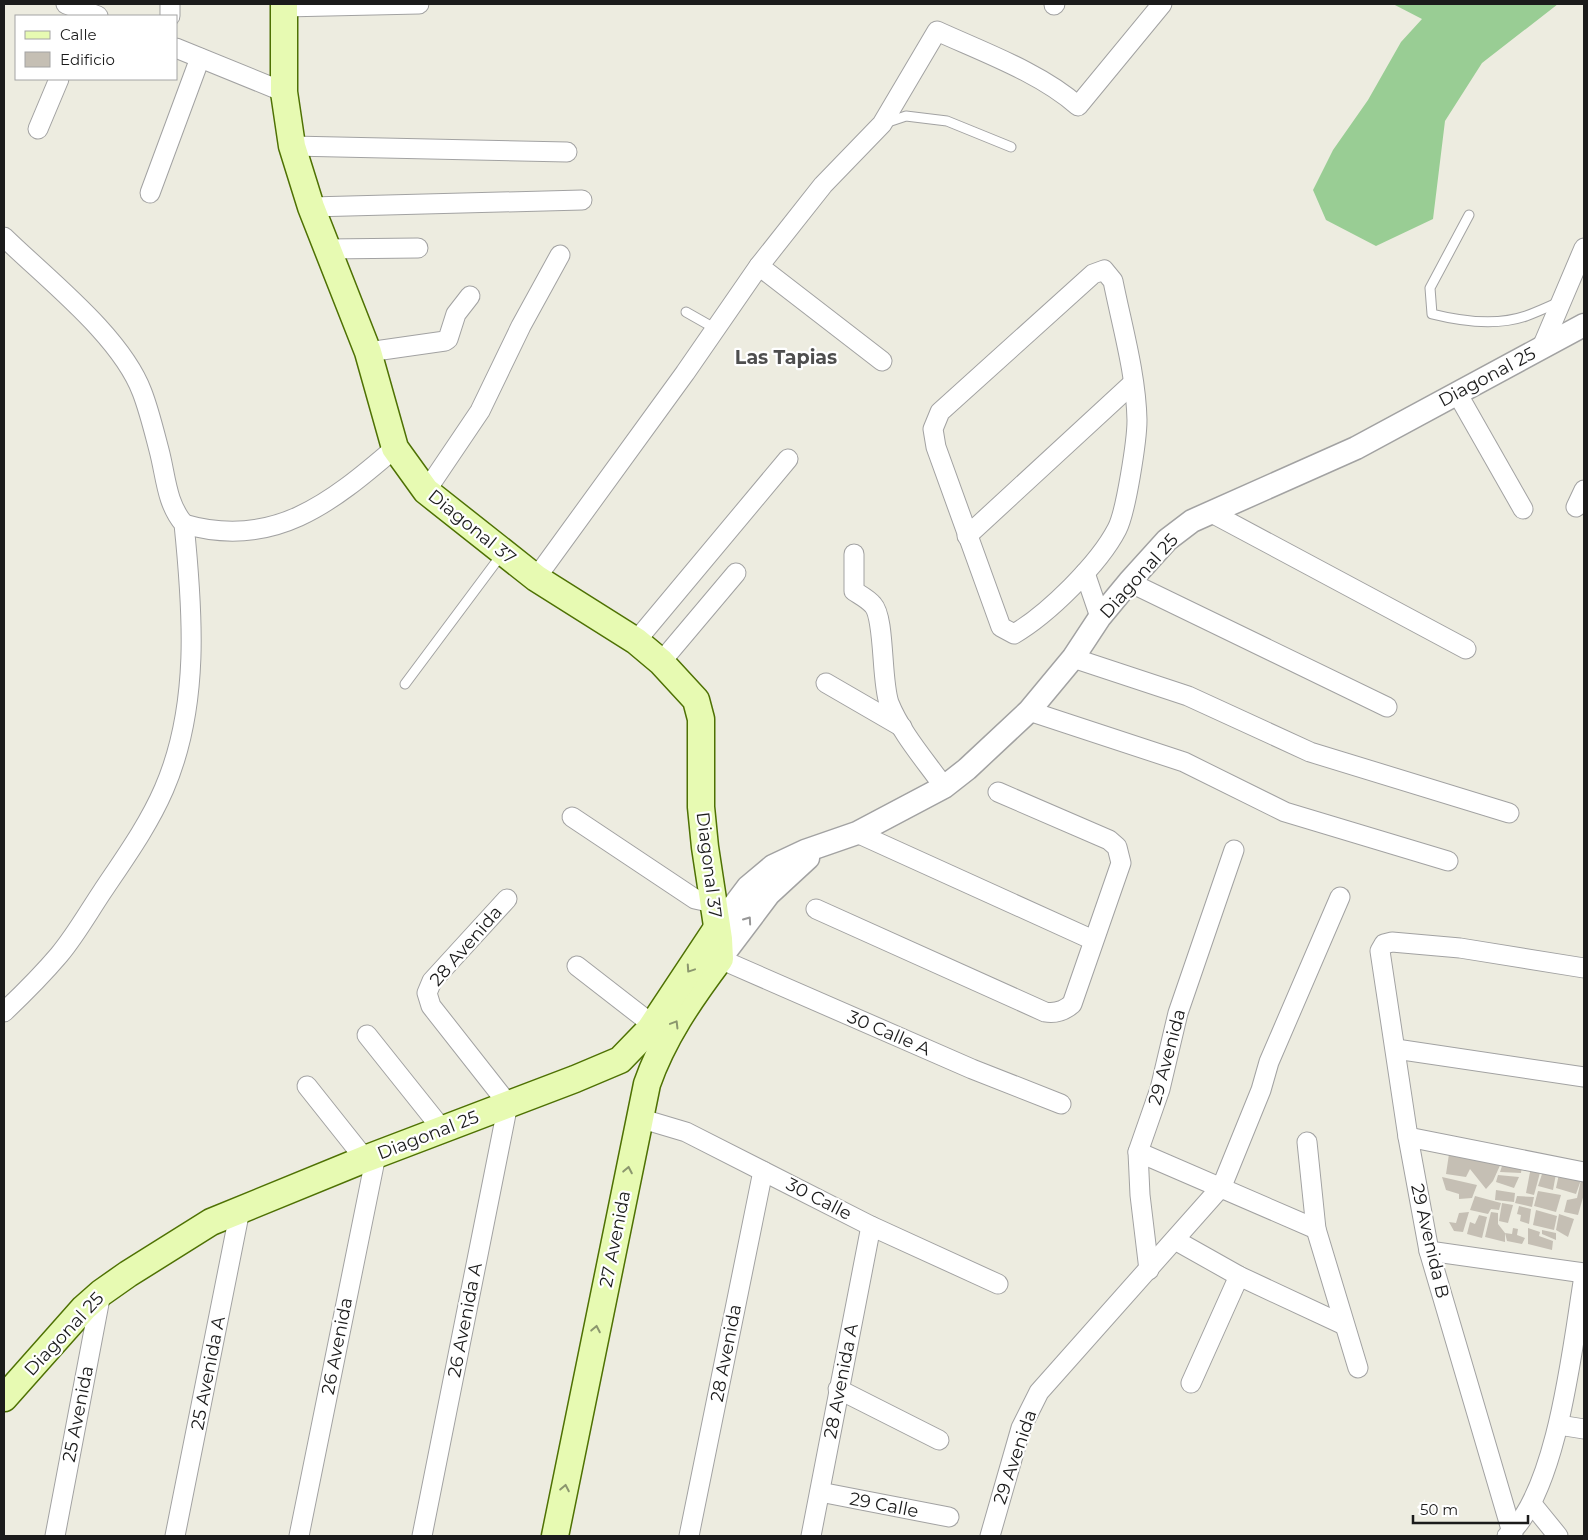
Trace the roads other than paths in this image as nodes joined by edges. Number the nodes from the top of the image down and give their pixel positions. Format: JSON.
{"nodes":[{"id":1,"x":66,"y":4,"type":"edge"},
{"id":2,"x":419,"y":4,"type":"edge"},
{"id":3,"x":1162,"y":4,"type":"edge"},
{"id":4,"x":284,"y":5,"type":"edge"},
{"id":5,"x":90,"y":15,"type":"edge"},
{"id":6,"x":178,"y":49,"type":"edge"},
{"id":7,"x":200,"y":58,"type":"junction"},
{"id":8,"x":59,"y":80,"type":"edge"},
{"id":9,"x":284,"y":92,"type":"junction"},
{"id":10,"x":882,"y":124,"type":"junction"},
{"id":11,"x":38,"y":129,"type":"dead end"},
{"id":12,"x":292,"y":146,"type":"junction"},
{"id":13,"x":1011,"y":147,"type":"dead end"},
{"id":14,"x":568,"y":152,"type":"dead end"},
{"id":15,"x":150,"y":193,"type":"dead end"},
{"id":16,"x":582,"y":200,"type":"dead end"},
{"id":17,"x":311,"y":207,"type":"junction"},
{"id":18,"x":1468,"y":215,"type":"dead end"},
{"id":19,"x":4,"y":237,"type":"edge"},
{"id":20,"x":418,"y":248,"type":"dead end"},
{"id":21,"x":1584,"y":248,"type":"edge"},
{"id":22,"x":327,"y":249,"type":"junction"},
{"id":23,"x":560,"y":255,"type":"dead end"},
{"id":24,"x":759,"y":266,"type":"junction"},
{"id":25,"x":470,"y":296,"type":"dead end"},
{"id":26,"x":1562,"y":301,"type":"junction"},
{"id":27,"x":686,"y":312,"type":"dead end"},
{"id":28,"x":1584,"y":325,"type":"edge"},
{"id":29,"x":716,"y":329,"type":"junction"},
{"id":30,"x":1542,"y":347,"type":"junction"},
{"id":31,"x":368,"y":352,"type":"junction"},
{"id":32,"x":882,"y":361,"type":"dead end"},
{"id":33,"x":1133,"y":383,"type":"junction"},
{"id":34,"x":1457,"y":393,"type":"junction"},
{"id":35,"x":394,"y":448,"type":"junction"},
{"id":36,"x":788,"y":459,"type":"dead end"},
{"id":37,"x":1584,"y":490,"type":"edge"},
{"id":38,"x":426,"y":491,"type":"junction"},
{"id":39,"x":1576,"y":508,"type":"dead end"},
{"id":40,"x":1523,"y":510,"type":"dead end"},
{"id":41,"x":1210,"y":512,"type":"junction"},
{"id":42,"x":184,"y":524,"type":"junction"},
{"id":43,"x":967,"y":536,"type":"junction"},
{"id":44,"x":503,"y":552,"type":"junction"},
{"id":45,"x":854,"y":554,"type":"dead end"},
{"id":46,"x":736,"y":573,"type":"dead end"},
{"id":47,"x":1085,"y":573,"type":"junction"},
{"id":48,"x":536,"y":578,"type":"junction"},
{"id":49,"x":1129,"y":582,"type":"junction"},
{"id":50,"x":1100,"y":617,"type":"junction"},
{"id":51,"x":636,"y":641,"type":"junction"},
{"id":52,"x":1466,"y":649,"type":"dead end"},
{"id":53,"x":1073,"y":658,"type":"junction"},
{"id":54,"x":661,"y":662,"type":"junction"},
{"id":55,"x":826,"y":683,"type":"dead end"},
{"id":56,"x":405,"y":684,"type":"dead end"},
{"id":57,"x":1387,"y":707,"type":"dead end"},
{"id":58,"x":1029,"y":711,"type":"junction"},
{"id":59,"x":902,"y":727,"type":"junction"},
{"id":60,"x":944,"y":787,"type":"junction"},
{"id":61,"x":998,"y":792,"type":"dead end"},
{"id":62,"x":1509,"y":813,"type":"dead end"},
{"id":63,"x":572,"y":817,"type":"dead end"},
{"id":64,"x":857,"y":833,"type":"junction"},
{"id":65,"x":822,"y":846,"type":"junction"},
{"id":66,"x":1234,"y":850,"type":"dead end"},
{"id":67,"x":1448,"y":861,"type":"dead end"},
{"id":68,"x":1340,"y":897,"type":"dead end"},
{"id":69,"x":507,"y":899,"type":"dead end"},
{"id":70,"x":712,"y":903,"type":"junction"},
{"id":71,"x":816,"y":909,"type":"dead end"},
{"id":72,"x":717,"y":928,"type":"junction"},
{"id":73,"x":1093,"y":940,"type":"junction"},
{"id":74,"x":720,"y":959,"type":"junction"},
{"id":75,"x":577,"y":966,"type":"dead end"},
{"id":76,"x":1584,"y":968,"type":"edge"},
{"id":77,"x":4,"y":1012,"type":"edge"},
{"id":78,"x":653,"y":1025,"type":"junction"},
{"id":79,"x":367,"y":1035,"type":"dead end"},
{"id":80,"x":1396,"y":1049,"type":"junction"},
{"id":81,"x":630,"y":1051,"type":"junction"},
{"id":82,"x":653,"y":1068,"type":"junction"},
{"id":83,"x":1584,"y":1076,"type":"edge"},
{"id":84,"x":307,"y":1086,"type":"dead end"},
{"id":85,"x":508,"y":1104,"type":"junction"},
{"id":86,"x":1061,"y":1104,"type":"dead end"},
{"id":87,"x":639,"y":1118,"type":"junction"},
{"id":88,"x":442,"y":1129,"type":"junction"},
{"id":89,"x":1408,"y":1137,"type":"junction"},
{"id":90,"x":1307,"y":1142,"type":"dead end"},
{"id":91,"x":1138,"y":1152,"type":"junction"},
{"id":92,"x":370,"y":1157,"type":"junction"},
{"id":93,"x":762,"y":1170,"type":"junction"},
{"id":94,"x":1584,"y":1172,"type":"edge"},
{"id":95,"x":1222,"y":1186,"type":"junction"},
{"id":96,"x":240,"y":1210,"type":"junction"},
{"id":97,"x":871,"y":1226,"type":"junction"},
{"id":98,"x":1316,"y":1229,"type":"junction"},
{"id":99,"x":1175,"y":1240,"type":"junction"},
{"id":100,"x":1429,"y":1251,"type":"junction"},
{"id":101,"x":1149,"y":1270,"type":"junction"},
{"id":102,"x":1584,"y":1274,"type":"edge"},
{"id":103,"x":1239,"y":1276,"type":"junction"},
{"id":104,"x":998,"y":1284,"type":"dead end"},
{"id":105,"x":101,"y":1293,"type":"junction"},
{"id":106,"x":1344,"y":1325,"type":"junction"},
{"id":107,"x":1358,"y":1368,"type":"dead end"},
{"id":108,"x":1190,"y":1384,"type":"dead end"},
{"id":109,"x":838,"y":1389,"type":"junction"},
{"id":110,"x":4,"y":1398,"type":"edge"},
{"id":111,"x":1559,"y":1425,"type":"junction"},
{"id":112,"x":1584,"y":1429,"type":"edge"},
{"id":113,"x":939,"y":1440,"type":"dead end"},
{"id":114,"x":820,"y":1492,"type":"junction"},
{"id":115,"x":1532,"y":1504,"type":"junction"},
{"id":116,"x":949,"y":1517,"type":"dead end"},
{"id":117,"x":1511,"y":1535,"type":"edge"},
{"id":118,"x":55,"y":1536,"type":"edge"},
{"id":119,"x":175,"y":1536,"type":"edge"},
{"id":120,"x":299,"y":1536,"type":"edge"},
{"id":121,"x":422,"y":1536,"type":"edge"},
{"id":122,"x":555,"y":1536,"type":"edge"},
{"id":123,"x":689,"y":1536,"type":"edge"},
{"id":124,"x":811,"y":1536,"type":"edge"},
{"id":125,"x":990,"y":1536,"type":"edge"},
{"id":126,"x":1558,"y":1536,"type":"edge"}],
"edges":[{"from":1,"to":5,"type":"street"},
{"from":2,"to":4,"type":"street"},
{"from":3,"to":10,"type":"street"},
{"from":4,"to":9,"type":"main road","name":"Diagonal 37"},
{"from":6,"to":7,"type":"street"},
{"from":7,"to":9,"type":"street"},
{"from":7,"to":15,"type":"street"},
{"from":8,"to":11,"type":"street"},
{"from":9,"to":12,"type":"main road","name":"Diagonal 37"},
{"from":10,"to":13,"type":"lane"},
{"from":10,"to":24,"type":"street"},
{"from":12,"to":14,"type":"street"},
{"from":12,"to":17,"type":"main road","name":"Diagonal 37"},
{"from":16,"to":17,"type":"street"},
{"from":17,"to":22,"type":"main road","name":"Diagonal 37"},
{"from":18,"to":26,"type":"lane"},
{"from":19,"to":42,"type":"street"},
{"from":20,"to":22,"type":"street"},
{"from":21,"to":26,"type":"street"},
{"from":22,"to":31,"type":"main road","name":"Diagonal 37"},
{"from":23,"to":38,"type":"street"},
{"from":24,"to":29,"type":"street"},
{"from":24,"to":32,"type":"street"},
{"from":25,"to":31,"type":"street"},
{"from":26,"to":30,"type":"street"},
{"from":27,"to":29,"type":"lane"},
{"from":28,"to":30,"type":"street","name":"Diagonal 25"},
{"from":29,"to":48,"type":"street"},
{"from":30,"to":34,"type":"street","name":"Diagonal 25"},
{"from":31,"to":35,"type":"main road","name":"Diagonal 37"},
{"from":33,"to":43,"type":"street"},
{"from":33,"to":43,"type":"street"},
{"from":33,"to":47,"type":"street"},
{"from":34,"to":40,"type":"street"},
{"from":34,"to":41,"type":"street","name":"Diagonal 25"},
{"from":35,"to":38,"type":"main road","name":"Diagonal 37"},
{"from":35,"to":42,"type":"street"},
{"from":36,"to":51,"type":"street"},
{"from":37,"to":39,"type":"street"},
{"from":38,"to":44,"type":"main road","name":"Diagonal 37"},
{"from":41,"to":49,"type":"street","name":"Diagonal 25"},
{"from":41,"to":52,"type":"street"},
{"from":42,"to":77,"type":"street"},
{"from":43,"to":47,"type":"street"},
{"from":44,"to":48,"type":"main road","name":"Diagonal 37"},
{"from":44,"to":56,"type":"lane"},
{"from":45,"to":59,"type":"street"},
{"from":46,"to":54,"type":"street"},
{"from":47,"to":50,"type":"street"},
{"from":48,"to":51,"type":"main road","name":"Diagonal 37"},
{"from":49,"to":50,"type":"street","name":"Diagonal 25"},
{"from":49,"to":57,"type":"street"},
{"from":50,"to":53,"type":"street","name":"Diagonal 25"},
{"from":51,"to":54,"type":"main road","name":"Diagonal 37"},
{"from":53,"to":58,"type":"street","name":"Diagonal 25"},
{"from":53,"to":62,"type":"street"},
{"from":54,"to":70,"type":"main road","name":"Diagonal 37"},
{"from":55,"to":59,"type":"street"},
{"from":58,"to":60,"type":"street","name":"Diagonal 25"},
{"from":58,"to":67,"type":"street"},
{"from":59,"to":60,"type":"street"},
{"from":60,"to":64,"type":"street","name":"Diagonal 25"},
{"from":61,"to":73,"type":"street"},
{"from":63,"to":70,"type":"street"},
{"from":64,"to":65,"type":"street","name":"Diagonal 25"},
{"from":64,"to":73,"type":"street"},
{"from":65,"to":72,"type":"street","name":"Diagonal 25"},
{"from":74,"to":65,"type":"street","name":"Diagonal 25","one_way":true},
{"from":66,"to":91,"type":"street","name":"29 Avenida"},
{"from":68,"to":95,"type":"street","name":"29 Avenida"},
{"from":69,"to":85,"type":"street","name":"28 Avenida"},
{"from":70,"to":72,"type":"main road","name":"Diagonal 37"},
{"from":71,"to":73,"type":"street"},
{"from":72,"to":74,"type":"main road","name":"Diagonal 37"},
{"from":72,"to":78,"type":"main road","name":"Diagonal 25","one_way":true},
{"from":82,"to":74,"type":"main road","name":"27 Avenida","one_way":true},
{"from":74,"to":86,"type":"street","name":"30 Calle A"},
{"from":75,"to":78,"type":"street"},
{"from":76,"to":80,"type":"street","name":"29 Avenida B"},
{"from":78,"to":81,"type":"main road","name":"Diagonal 25"},
{"from":79,"to":88,"type":"street"},
{"from":80,"to":83,"type":"street"},
{"from":80,"to":89,"type":"street","name":"29 Avenida B"},
{"from":81,"to":82,"type":"main road"},
{"from":81,"to":85,"type":"main road","name":"Diagonal 25"},
{"from":82,"to":87,"type":"main road","name":"27 Avenida"},
{"from":84,"to":92,"type":"street"},
{"from":85,"to":88,"type":"main road","name":"Diagonal 25"},
{"from":85,"to":121,"type":"street","name":"26 Avenida A"},
{"from":87,"to":93,"type":"street","name":"30 Calle"},
{"from":122,"to":87,"type":"main road","name":"27 Avenida","one_way":true},
{"from":88,"to":92,"type":"main road","name":"Diagonal 25"},
{"from":89,"to":94,"type":"street"},
{"from":89,"to":100,"type":"street","name":"29 Avenida B"},
{"from":90,"to":98,"type":"street"},
{"from":91,"to":95,"type":"street"},
{"from":91,"to":101,"type":"street","name":"29 Avenida"},
{"from":92,"to":96,"type":"main road","name":"Diagonal 25"},
{"from":92,"to":120,"type":"street","name":"26 Avenida"},
{"from":93,"to":97,"type":"street","name":"30 Calle"},
{"from":93,"to":123,"type":"street","name":"28 Avenida"},
{"from":95,"to":98,"type":"street"},
{"from":95,"to":99,"type":"street","name":"29 Avenida"},
{"from":96,"to":105,"type":"main road","name":"Diagonal 25"},
{"from":96,"to":119,"type":"street","name":"25 Avenida A"},
{"from":97,"to":104,"type":"street","name":"30 Calle"},
{"from":97,"to":109,"type":"street","name":"28 Avenida A"},
{"from":98,"to":106,"type":"street"},
{"from":99,"to":101,"type":"street","name":"29 Avenida"},
{"from":99,"to":103,"type":"street"},
{"from":100,"to":102,"type":"street"},
{"from":100,"to":117,"type":"street","name":"29 Avenida B"},
{"from":101,"to":125,"type":"street","name":"29 Avenida"},
{"from":102,"to":111,"type":"street"},
{"from":103,"to":106,"type":"street"},
{"from":103,"to":108,"type":"street"},
{"from":105,"to":110,"type":"main road","name":"Diagonal 25"},
{"from":105,"to":118,"type":"street","name":"25 Avenida"},
{"from":106,"to":107,"type":"street"},
{"from":109,"to":113,"type":"street"},
{"from":109,"to":114,"type":"street","name":"28 Avenida A"},
{"from":111,"to":112,"type":"street"},
{"from":111,"to":115,"type":"street"},
{"from":114,"to":116,"type":"street","name":"29 Calle"},
{"from":114,"to":124,"type":"street","name":"28 Avenida A"},
{"from":115,"to":117,"type":"street"},
{"from":115,"to":126,"type":"street"}]}
